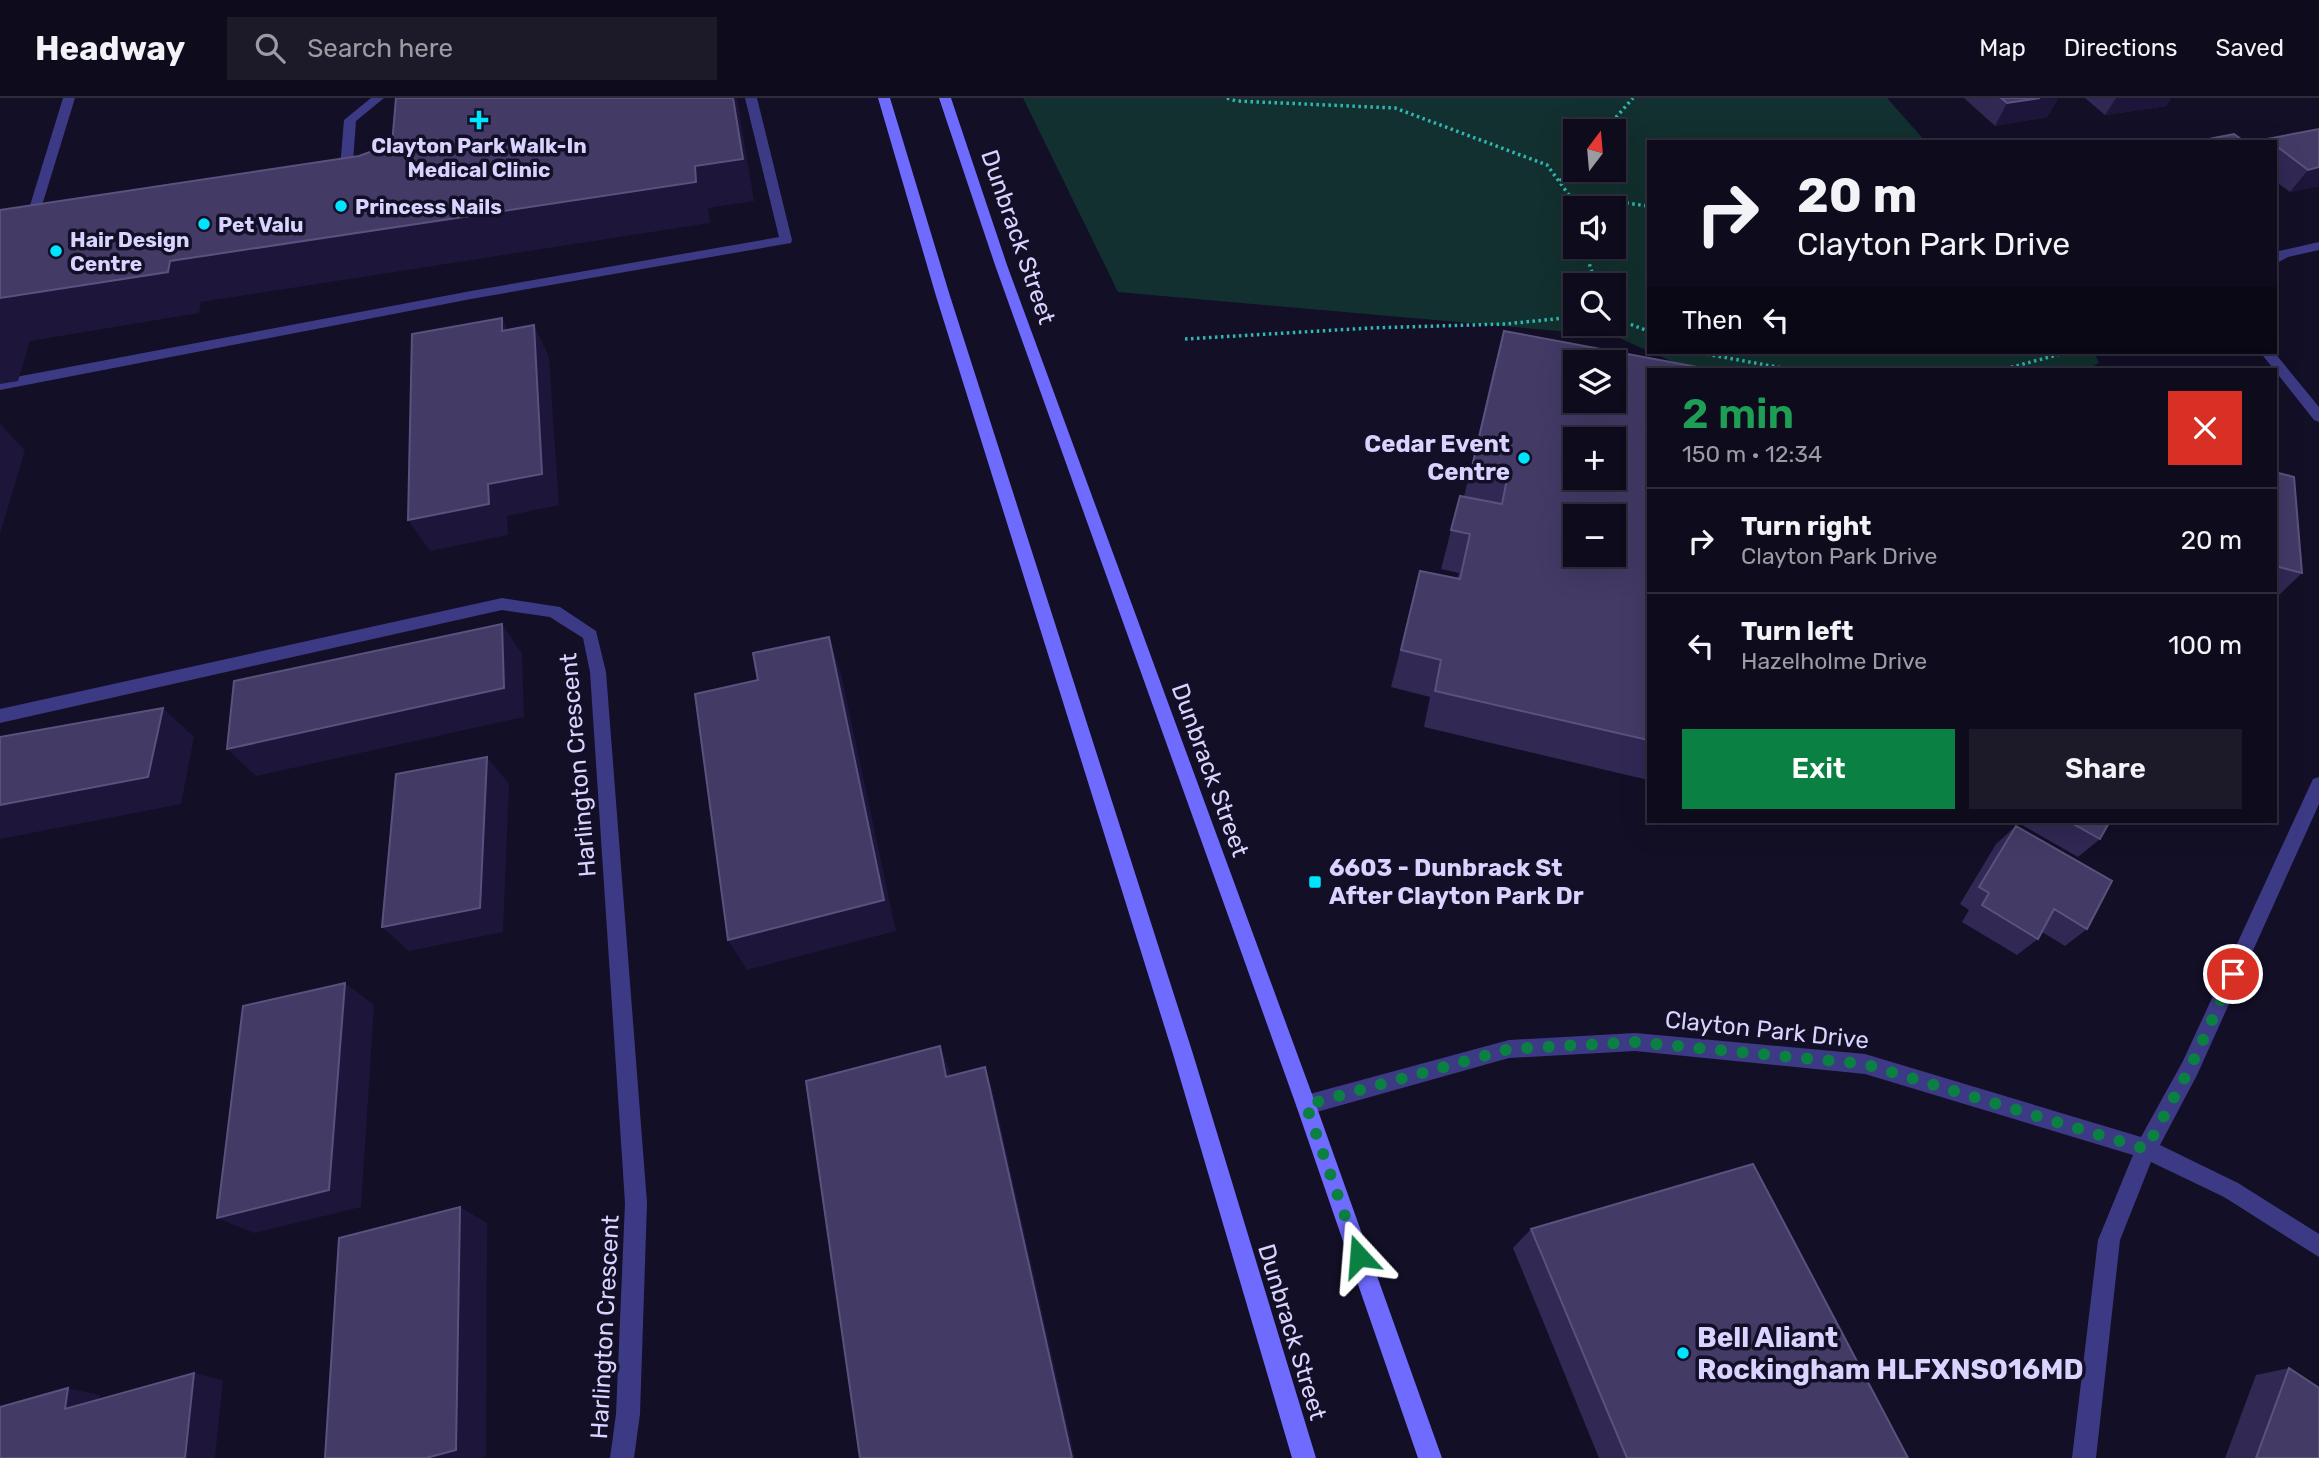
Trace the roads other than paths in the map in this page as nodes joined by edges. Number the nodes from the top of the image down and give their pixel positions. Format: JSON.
{"nodes":[{"id":1,"x":69,"y":98,"type":"edge"},
{"id":2,"x":378,"y":98,"type":"edge"},
{"id":3,"x":751,"y":98,"type":"edge"},
{"id":4,"x":884,"y":98,"type":"edge"},
{"id":5,"x":945,"y":98,"type":"edge"},
{"id":6,"x":335,"y":184,"type":"edge"},
{"id":7,"x":39,"y":237,"type":"edge"},
{"id":8,"x":2319,"y":246,"type":"edge"},
{"id":9,"x":2277,"y":259,"type":"edge"},
{"id":10,"x":2269,"y":354,"type":"edge"},
{"id":11,"x":0,"y":385,"type":"edge"},
{"id":12,"x":2319,"y":417,"type":"edge"},
{"id":13,"x":0,"y":716,"type":"edge"},
{"id":14,"x":2319,"y":784,"type":"edge"},
{"id":15,"x":1306,"y":1105,"type":"junction"},
{"id":16,"x":2146,"y":1149,"type":"junction"},
{"id":17,"x":2319,"y":1246,"type":"edge"},
{"id":18,"x":622,"y":1458,"type":"edge"},
{"id":19,"x":1304,"y":1458,"type":"edge"},
{"id":20,"x":1430,"y":1458,"type":"edge"},
{"id":21,"x":2084,"y":1458,"type":"edge"}],
"edges":[{"from":1,"to":7,"type":"street"},
{"from":2,"to":6,"type":"street"},
{"from":3,"to":11,"type":"street"},
{"from":4,"to":19,"type":"main road","name":"Dunbrack Street"},
{"from":5,"to":15,"type":"main road","name":"Dunbrack Street"},
{"from":8,"to":9,"type":"street"},
{"from":10,"to":12,"type":"street"},
{"from":13,"to":18,"type":"street","name":"Harlington Crescent"},
{"from":14,"to":16,"type":"street"},
{"from":15,"to":16,"type":"street","name":"Clayton Park Drive"},
{"from":15,"to":20,"type":"main road","name":"Dunbrack Street"},
{"from":16,"to":17,"type":"street","name":"Clayton Park Drive"},
{"from":16,"to":21,"type":"street"}]}
